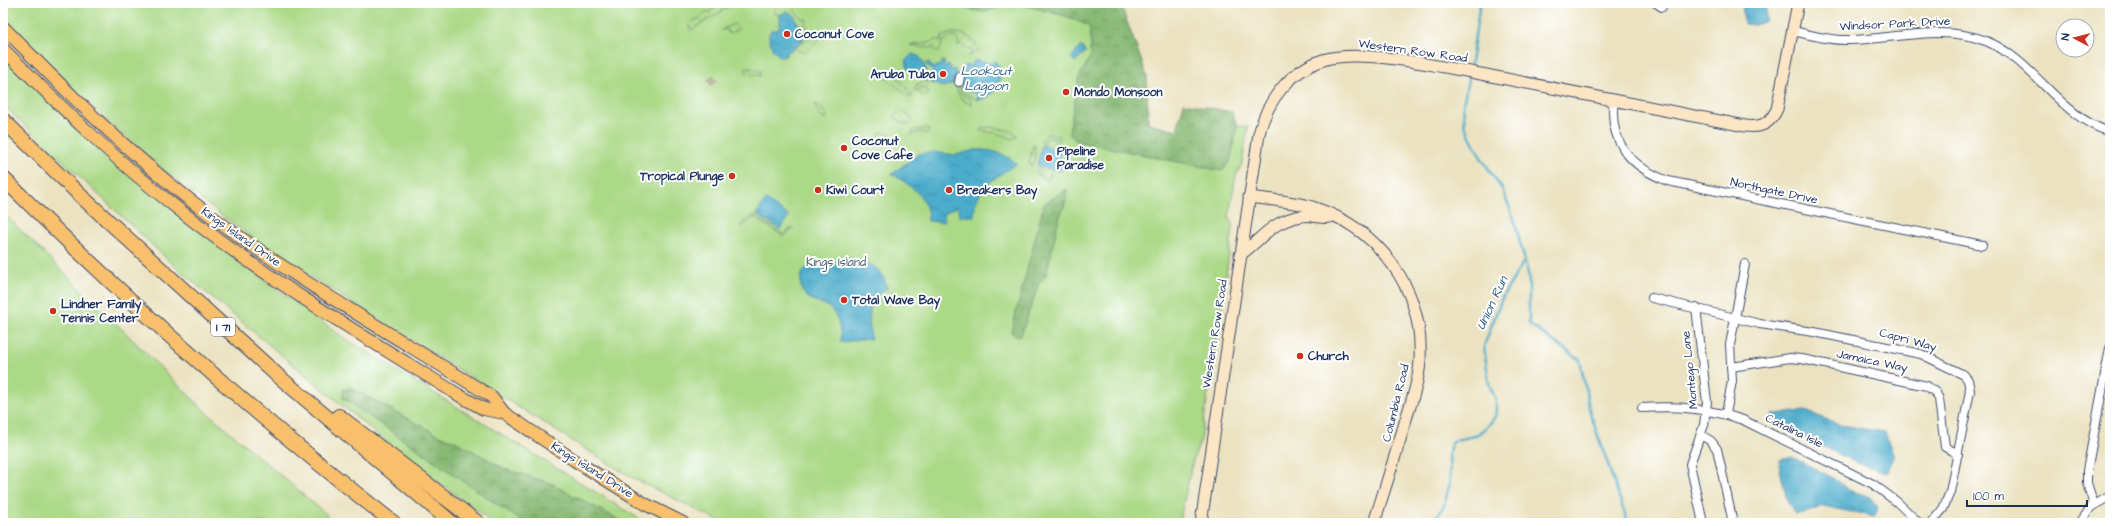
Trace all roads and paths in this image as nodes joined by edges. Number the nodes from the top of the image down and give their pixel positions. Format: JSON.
{"nodes":[{"id":1,"x":1798,"y":3,"type":"edge"},
{"id":2,"x":3,"y":27,"type":"edge"},
{"id":3,"x":1793,"y":31,"type":"junction"},
{"id":4,"x":3,"y":49,"type":"edge"},
{"id":5,"x":1614,"y":99,"type":"junction"},
{"id":6,"x":3,"y":120,"type":"edge"},
{"id":7,"x":2110,"y":132,"type":"edge"},
{"id":8,"x":3,"y":178,"type":"edge"},
{"id":9,"x":1249,"y":197,"type":"junction"},
{"id":10,"x":1335,"y":216,"type":"junction"},
{"id":11,"x":1982,"y":245,"type":"dead end"},
{"id":12,"x":1240,"y":255,"type":"junction"},
{"id":13,"x":1745,"y":264,"type":"dead end"},
{"id":14,"x":1652,"y":298,"type":"dead end"},
{"id":15,"x":1696,"y":307,"type":"junction"},
{"id":16,"x":1735,"y":316,"type":"junction"},
{"id":17,"x":2110,"y":348,"type":"edge"},
{"id":18,"x":1731,"y":367,"type":"junction"},
{"id":19,"x":305,"y":399,"type":"junction"},
{"id":20,"x":1642,"y":408,"type":"dead end"},
{"id":21,"x":1707,"y":410,"type":"junction"},
{"id":22,"x":504,"y":413,"type":"junction"},
{"id":23,"x":1726,"y":414,"type":"junction"},
{"id":24,"x":1701,"y":435,"type":"junction"},
{"id":25,"x":1958,"y":454,"type":"junction"},
{"id":26,"x":2110,"y":496,"type":"edge"},
{"id":27,"x":2094,"y":505,"type":"junction"},
{"id":28,"x":394,"y":523,"type":"edge"},
{"id":29,"x":452,"y":523,"type":"edge"},
{"id":30,"x":478,"y":523,"type":"edge"},
{"id":31,"x":683,"y":523,"type":"edge"},
{"id":32,"x":1201,"y":523,"type":"edge"},
{"id":33,"x":1374,"y":523,"type":"edge"},
{"id":34,"x":1703,"y":523,"type":"edge"},
{"id":35,"x":1733,"y":523,"type":"edge"},
{"id":36,"x":1919,"y":523,"type":"edge"},
{"id":37,"x":1931,"y":523,"type":"edge"},
{"id":38,"x":2080,"y":523,"type":"edge"}],
"edges":[{"from":1,"to":3,"type":"street","name":"Western Row Road"},
{"from":2,"to":22,"type":"main road","name":"Kings Island Drive"},
{"from":3,"to":5,"type":"street","name":"Western Row Road"},
{"from":3,"to":7,"type":"street","name":"Windsor Park Drive"},
{"from":4,"to":22,"type":"main road","name":"Kings Island Drive"},
{"from":5,"to":9,"type":"street","name":"Western Row Road"},
{"from":5,"to":11,"type":"street","name":"Northgate Drive"},
{"from":6,"to":19,"type":"highway","number":"I 71"},
{"from":8,"to":28,"type":"highway"},
{"from":9,"to":10,"type":"street","name":"Columbia Road"},
{"from":9,"to":12,"type":"street","name":"Western Row Road"},
{"from":10,"to":12,"type":"street"},
{"from":10,"to":33,"type":"street","name":"Columbia Road"},
{"from":12,"to":32,"type":"street","name":"Western Row Road"},
{"from":13,"to":16,"type":"street"},
{"from":14,"to":15,"type":"street","name":"Capri Way"},
{"from":15,"to":16,"type":"street","name":"Capri Way"},
{"from":15,"to":21,"type":"street","name":"Montego Lane"},
{"from":16,"to":18,"type":"street"},
{"from":16,"to":25,"type":"street","name":"Capri Way"},
{"from":17,"to":27,"type":"street"},
{"from":18,"to":23,"type":"street"},
{"from":18,"to":25,"type":"street","name":"Jamaica Way"},
{"from":19,"to":29,"type":"highway","number":"I 71"},
{"from":19,"to":30,"type":"highway"},
{"from":20,"to":21,"type":"street","name":"Catalina Isle"},
{"from":21,"to":23,"type":"street","name":"Catalina Isle"},
{"from":21,"to":24,"type":"street","name":"Montego Lane"},
{"from":22,"to":31,"type":"main road","name":"Kings Island Drive"},
{"from":23,"to":36,"type":"street","name":"Catalina Isle"},
{"from":24,"to":34,"type":"street","name":"Montego Lane"},
{"from":24,"to":35,"type":"street"},
{"from":25,"to":37,"type":"street","name":"Capri Way"},
{"from":26,"to":27,"type":"street"},
{"from":27,"to":38,"type":"street"}]}
